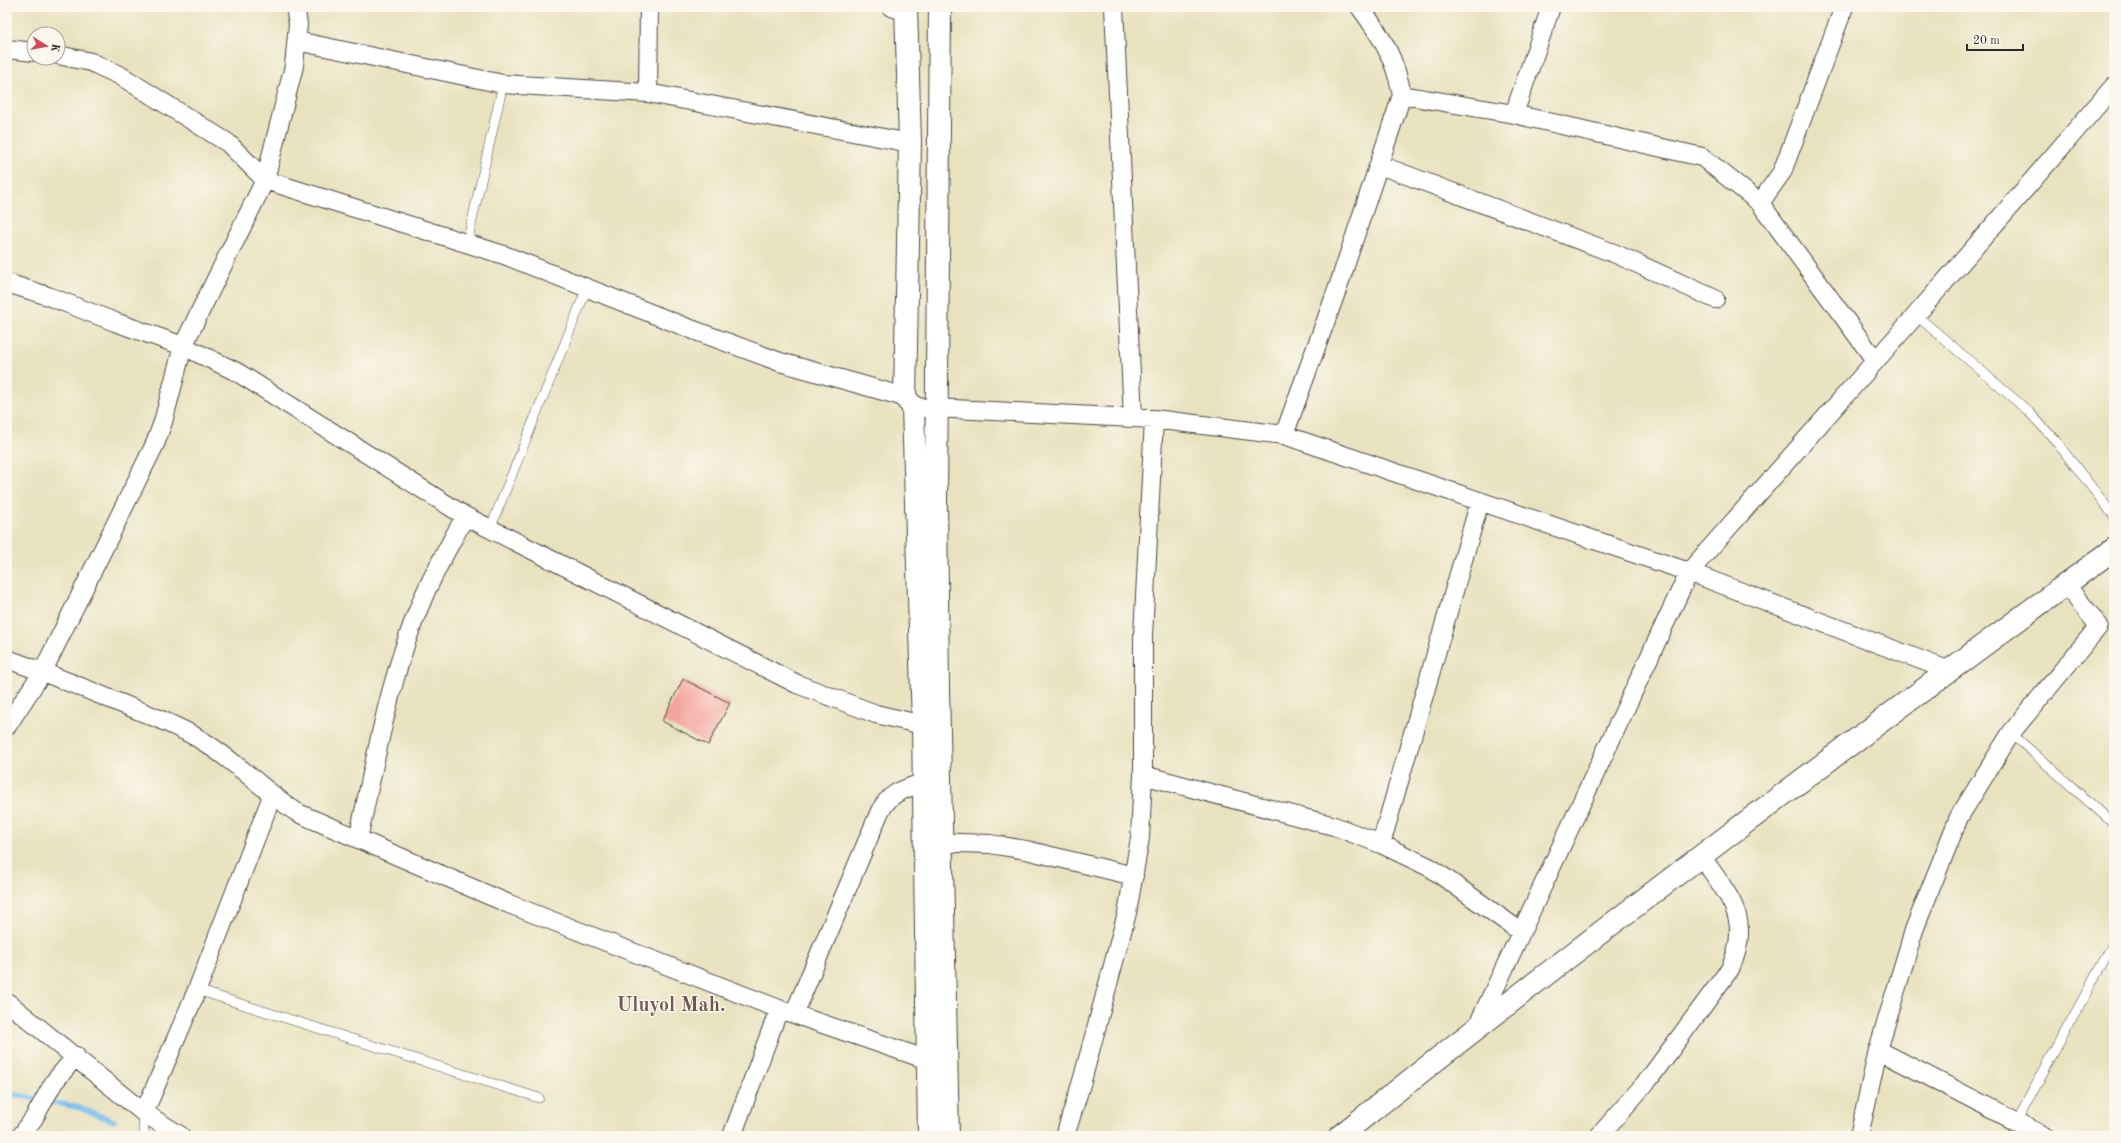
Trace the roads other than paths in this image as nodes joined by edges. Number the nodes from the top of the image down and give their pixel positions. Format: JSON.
{"nodes":[{"id":1,"x":295,"y":7,"type":"edge"},
{"id":2,"x":649,"y":7,"type":"edge"},
{"id":3,"x":940,"y":7,"type":"edge"},
{"id":4,"x":1114,"y":7,"type":"edge"},
{"id":5,"x":1360,"y":7,"type":"edge"},
{"id":6,"x":1551,"y":7,"type":"edge"},
{"id":7,"x":1844,"y":7,"type":"edge"},
{"id":8,"x":901,"y":8,"type":"edge"},
{"id":9,"x":297,"y":41,"type":"junction"},
{"id":10,"x":7,"y":49,"type":"edge"},
{"id":11,"x":26,"y":51,"type":"edge"},
{"id":12,"x":66,"y":57,"type":"edge"},
{"id":13,"x":503,"y":84,"type":"junction"},
{"id":14,"x":2114,"y":86,"type":"edge"},
{"id":15,"x":648,"y":92,"type":"junction"},
{"id":16,"x":1402,"y":95,"type":"junction"},
{"id":17,"x":1514,"y":114,"type":"junction"},
{"id":18,"x":910,"y":143,"type":"junction"},
{"id":19,"x":1380,"y":165,"type":"junction"},
{"id":20,"x":265,"y":180,"type":"junction"},
{"id":21,"x":1760,"y":203,"type":"junction"},
{"id":22,"x":467,"y":243,"type":"junction"},
{"id":23,"x":7,"y":283,"type":"edge"},
{"id":24,"x":587,"y":288,"type":"junction"},
{"id":25,"x":1715,"y":299,"type":"dead end"},
{"id":26,"x":1916,"y":315,"type":"junction"},
{"id":27,"x":183,"y":346,"type":"junction"},
{"id":28,"x":1875,"y":360,"type":"junction"},
{"id":29,"x":909,"y":402,"type":"junction"},
{"id":30,"x":937,"y":406,"type":"junction"},
{"id":31,"x":1133,"y":418,"type":"junction"},
{"id":32,"x":1154,"y":419,"type":"junction"},
{"id":33,"x":1284,"y":435,"type":"junction"},
{"id":34,"x":1480,"y":501,"type":"junction"},
{"id":35,"x":465,"y":516,"type":"junction"},
{"id":36,"x":2114,"y":516,"type":"edge"},
{"id":37,"x":490,"y":529,"type":"junction"},
{"id":38,"x":2114,"y":550,"type":"edge"},
{"id":39,"x":1689,"y":572,"type":"junction"},
{"id":40,"x":2066,"y":585,"type":"junction"},
{"id":41,"x":7,"y":659,"type":"edge"},
{"id":42,"x":1950,"y":671,"type":"junction"},
{"id":43,"x":43,"y":672,"type":"junction"},
{"id":44,"x":923,"y":725,"type":"junction"},
{"id":45,"x":7,"y":726,"type":"edge"},
{"id":46,"x":2011,"y":733,"type":"junction"},
{"id":47,"x":1143,"y":775,"type":"junction"},
{"id":48,"x":922,"y":783,"type":"junction"},
{"id":49,"x":272,"y":796,"type":"junction"},
{"id":50,"x":2114,"y":824,"type":"edge"},
{"id":51,"x":358,"y":839,"type":"junction"},
{"id":52,"x":932,"y":842,"type":"junction"},
{"id":53,"x":1382,"y":844,"type":"junction"},
{"id":54,"x":1702,"y":857,"type":"junction"},
{"id":55,"x":1134,"y":876,"type":"junction"},
{"id":56,"x":1521,"y":932,"type":"junction"},
{"id":57,"x":2114,"y":942,"type":"edge"},
{"id":58,"x":197,"y":990,"type":"junction"},
{"id":59,"x":7,"y":1002,"type":"edge"},
{"id":60,"x":787,"y":1011,"type":"junction"},
{"id":61,"x":1477,"y":1027,"type":"junction"},
{"id":62,"x":1878,"y":1050,"type":"junction"},
{"id":63,"x":76,"y":1056,"type":"junction"},
{"id":64,"x":928,"y":1060,"type":"junction"},
{"id":65,"x":539,"y":1098,"type":"dead end"},
{"id":66,"x":144,"y":1113,"type":"junction"},
{"id":67,"x":2017,"y":1120,"type":"junction"},
{"id":68,"x":2036,"y":1134,"type":"edge"},
{"id":69,"x":22,"y":1136,"type":"edge"},
{"id":70,"x":145,"y":1136,"type":"edge"},
{"id":71,"x":182,"y":1136,"type":"edge"},
{"id":72,"x":732,"y":1136,"type":"edge"},
{"id":73,"x":929,"y":1136,"type":"edge"},
{"id":74,"x":948,"y":1136,"type":"edge"},
{"id":75,"x":1065,"y":1136,"type":"edge"},
{"id":76,"x":1340,"y":1136,"type":"edge"},
{"id":77,"x":1599,"y":1136,"type":"edge"},
{"id":78,"x":1859,"y":1136,"type":"edge"}],
"edges":[{"from":1,"to":9,"type":"street"},
{"from":2,"to":15,"type":"street"},
{"from":3,"to":30,"type":"main road"},
{"from":4,"to":31,"type":"street"},
{"from":5,"to":16,"type":"street"},
{"from":6,"to":17,"type":"street"},
{"from":7,"to":21,"type":"street"},
{"from":8,"to":18,"type":"main road"},
{"from":9,"to":13,"type":"street"},
{"from":9,"to":20,"type":"street"},
{"from":10,"to":11,"type":"street"},
{"from":12,"to":20,"type":"street"},
{"from":13,"to":15,"type":"street"},
{"from":13,"to":22,"type":"lane"},
{"from":14,"to":26,"type":"street"},
{"from":15,"to":18,"type":"street"},
{"from":16,"to":17,"type":"street"},
{"from":16,"to":19,"type":"street"},
{"from":17,"to":21,"type":"street"},
{"from":18,"to":29,"type":"main road"},
{"from":19,"to":25,"type":"street"},
{"from":19,"to":33,"type":"street"},
{"from":20,"to":22,"type":"street"},
{"from":20,"to":27,"type":"street"},
{"from":21,"to":28,"type":"street"},
{"from":22,"to":24,"type":"street"},
{"from":23,"to":27,"type":"street"},
{"from":24,"to":29,"type":"street"},
{"from":24,"to":37,"type":"lane"},
{"from":26,"to":28,"type":"street"},
{"from":26,"to":36,"type":"lane"},
{"from":27,"to":35,"type":"street"},
{"from":27,"to":43,"type":"street"},
{"from":28,"to":39,"type":"street"},
{"from":29,"to":30,"type":"street"},
{"from":29,"to":44,"type":"main road"},
{"from":30,"to":31,"type":"street"},
{"from":30,"to":52,"type":"main road"},
{"from":31,"to":32,"type":"street"},
{"from":32,"to":33,"type":"street"},
{"from":32,"to":47,"type":"street"},
{"from":33,"to":34,"type":"street"},
{"from":34,"to":39,"type":"street"},
{"from":34,"to":53,"type":"street"},
{"from":35,"to":37,"type":"street"},
{"from":35,"to":51,"type":"street"},
{"from":37,"to":44,"type":"street"},
{"from":38,"to":40,"type":"main road"},
{"from":39,"to":42,"type":"street"},
{"from":39,"to":56,"type":"street"},
{"from":40,"to":42,"type":"main road"},
{"from":40,"to":46,"type":"street"},
{"from":41,"to":43,"type":"street"},
{"from":42,"to":54,"type":"main road"},
{"from":43,"to":45,"type":"street"},
{"from":43,"to":49,"type":"street"},
{"from":44,"to":48,"type":"main road"},
{"from":46,"to":50,"type":"lane"},
{"from":46,"to":62,"type":"street"},
{"from":47,"to":53,"type":"street"},
{"from":47,"to":55,"type":"street"},
{"from":48,"to":52,"type":"main road"},
{"from":48,"to":60,"type":"street"},
{"from":49,"to":51,"type":"street"},
{"from":49,"to":58,"type":"street"},
{"from":51,"to":60,"type":"street"},
{"from":52,"to":55,"type":"street"},
{"from":52,"to":64,"type":"main road"},
{"from":52,"to":74,"type":"main road"},
{"from":53,"to":56,"type":"street"},
{"from":54,"to":61,"type":"main road"},
{"from":54,"to":77,"type":"street"},
{"from":55,"to":75,"type":"street"},
{"from":56,"to":61,"type":"street"},
{"from":57,"to":67,"type":"lane"},
{"from":58,"to":65,"type":"lane"},
{"from":58,"to":66,"type":"street"},
{"from":59,"to":63,"type":"street"},
{"from":60,"to":64,"type":"street"},
{"from":60,"to":72,"type":"street"},
{"from":61,"to":76,"type":"main road"},
{"from":62,"to":67,"type":"street"},
{"from":62,"to":78,"type":"street"},
{"from":63,"to":66,"type":"street"},
{"from":63,"to":69,"type":"street"},
{"from":64,"to":73,"type":"main road"},
{"from":66,"to":70,"type":"lane"},
{"from":66,"to":71,"type":"street"},
{"from":67,"to":68,"type":"street"}]}
